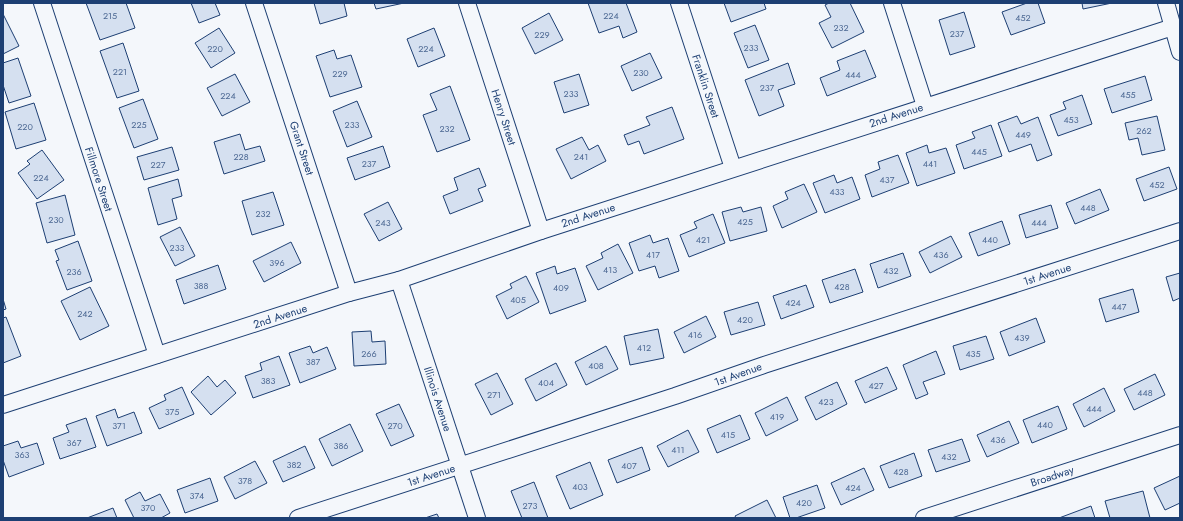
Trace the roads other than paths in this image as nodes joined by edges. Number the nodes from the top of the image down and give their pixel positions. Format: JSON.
{"nodes":[{"id":1,"x":42,"y":3,"type":"edge"},
{"id":2,"x":254,"y":3,"type":"edge"},
{"id":3,"x":467,"y":3,"type":"edge"},
{"id":4,"x":679,"y":3,"type":"edge"},
{"id":5,"x":892,"y":3,"type":"edge"},
{"id":6,"x":1171,"y":4,"type":"edge"},
{"id":7,"x":1173,"y":26,"type":"junction"},
{"id":8,"x":1180,"y":52,"type":"edge"},
{"id":9,"x":925,"y":106,"type":"junction"},
{"id":10,"x":733,"y":168,"type":"junction"},
{"id":11,"x":541,"y":231,"type":"junction"},
{"id":12,"x":1180,"y":231,"type":"edge"},
{"id":13,"x":399,"y":280,"type":"junction"},
{"id":14,"x":349,"y":293,"type":"junction"},
{"id":15,"x":157,"y":355,"type":"junction"},
{"id":16,"x":3,"y":405,"type":"edge"},
{"id":17,"x":1180,"y":435,"type":"edge"},
{"id":18,"x":460,"y":465,"type":"junction"},
{"id":19,"x":298,"y":518,"type":"edge"},
{"id":20,"x":477,"y":518,"type":"edge"},
{"id":21,"x":924,"y":518,"type":"edge"}],
"edges":[{"from":1,"to":15,"type":"street","name":"Fillmore Street"},
{"from":2,"to":14,"type":"street","name":"Grant Street"},
{"from":3,"to":11,"type":"street","name":"Henry Street"},
{"from":4,"to":10,"type":"street","name":"Franklin Street"},
{"from":5,"to":9,"type":"street"},
{"from":6,"to":7,"type":"street"},
{"from":7,"to":8,"type":"street"},
{"from":7,"to":9,"type":"street","name":"2nd Avenue"},
{"from":9,"to":10,"type":"street","name":"2nd Avenue"},
{"from":10,"to":11,"type":"street","name":"2nd Avenue"},
{"from":11,"to":13,"type":"street","name":"2nd Avenue"},
{"from":12,"to":18,"type":"street","name":"1st Avenue"},
{"from":13,"to":14,"type":"street","name":"2nd Avenue"},
{"from":13,"to":18,"type":"street","name":"Illinois Avenue"},
{"from":14,"to":15,"type":"street","name":"2nd Avenue"},
{"from":15,"to":16,"type":"street","name":"2nd Avenue"},
{"from":17,"to":21,"type":"street","name":"Broadway"},
{"from":18,"to":19,"type":"street","name":"1st Avenue"},
{"from":18,"to":20,"type":"street","name":"Illinois Avenue"}]}
